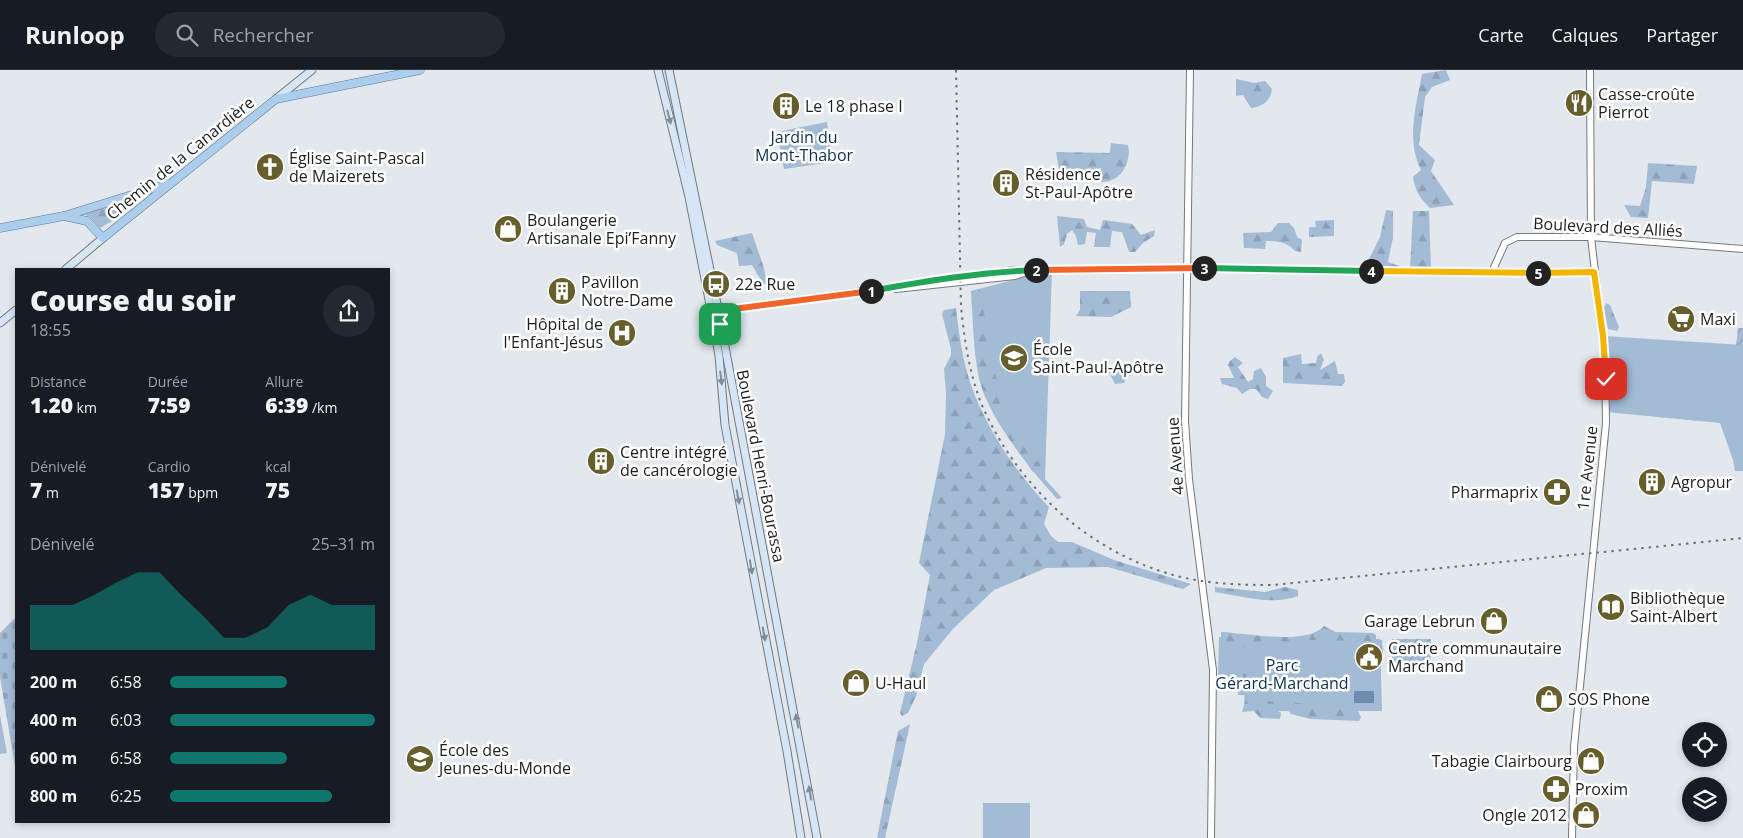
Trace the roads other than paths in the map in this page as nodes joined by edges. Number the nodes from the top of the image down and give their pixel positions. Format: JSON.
{"nodes":[{"id":1,"x":312,"y":70,"type":"edge"},
{"id":2,"x":420,"y":70,"type":"edge"},
{"id":3,"x":658,"y":70,"type":"edge"},
{"id":4,"x":669,"y":70,"type":"edge"},
{"id":5,"x":1190,"y":70,"type":"edge"},
{"id":6,"x":1590,"y":70,"type":"edge"},
{"id":7,"x":276,"y":99,"type":"junction"},
{"id":8,"x":172,"y":182,"type":"junction"},
{"id":9,"x":64,"y":216,"type":"junction"},
{"id":10,"x":0,"y":228,"type":"edge"},
{"id":11,"x":1591,"y":237,"type":"junction"},
{"id":12,"x":103,"y":238,"type":"junction"},
{"id":13,"x":1743,"y":249,"type":"edge"},
{"id":14,"x":67,"y":268,"type":"edge"},
{"id":15,"x":1186,"y":268,"type":"junction"},
{"id":16,"x":1492,"y":272,"type":"junction"},
{"id":17,"x":1594,"y":272,"type":"junction"},
{"id":18,"x":15,"y":311,"type":"edge"},
{"id":19,"x":714,"y":312,"type":"junction"},
{"id":20,"x":0,"y":323,"type":"edge"},
{"id":21,"x":801,"y":838,"type":"edge"},
{"id":22,"x":817,"y":838,"type":"edge"},
{"id":23,"x":1211,"y":838,"type":"edge"},
{"id":24,"x":1572,"y":838,"type":"edge"}],
"edges":[{"from":1,"to":7,"type":"main road","name":"Chemin de la Canardière"},
{"from":2,"to":7,"type":"main road"},
{"from":3,"to":19,"type":"main road","name":"Boulevard Henri-Bourassa","one_way":true},
{"from":4,"to":19,"type":"main road","name":"Boulevard Henri-Bourassa"},
{"from":5,"to":15,"type":"street","name":"4e Avenue"},
{"from":6,"to":11,"type":"street","name":"1re Avenue"},
{"from":7,"to":8,"type":"main road","name":"Chemin de la Canardière"},
{"from":8,"to":9,"type":"main road"},
{"from":8,"to":12,"type":"main road","name":"Chemin de la Canardière"},
{"from":9,"to":10,"type":"main road"},
{"from":9,"to":12,"type":"main road"},
{"from":11,"to":13,"type":"street","name":"Boulevard des Alliés"},
{"from":11,"to":16,"type":"street","name":"Boulevard des Alliés"},
{"from":11,"to":17,"type":"street","name":"1re Avenue"},
{"from":12,"to":14,"type":"main road","name":"Chemin de la Canardière"},
{"from":15,"to":16,"type":"street"},
{"from":15,"to":19,"type":"street"},
{"from":15,"to":23,"type":"street","name":"4e Avenue"},
{"from":16,"to":17,"type":"street"},
{"from":17,"to":24,"type":"street","name":"1re Avenue"},
{"from":18,"to":20,"type":"main road"},
{"from":19,"to":21,"type":"main road","name":"Boulevard Henri-Bourassa","one_way":true},
{"from":22,"to":19,"type":"main road","name":"Boulevard Henri-Bourassa","one_way":true}]}
